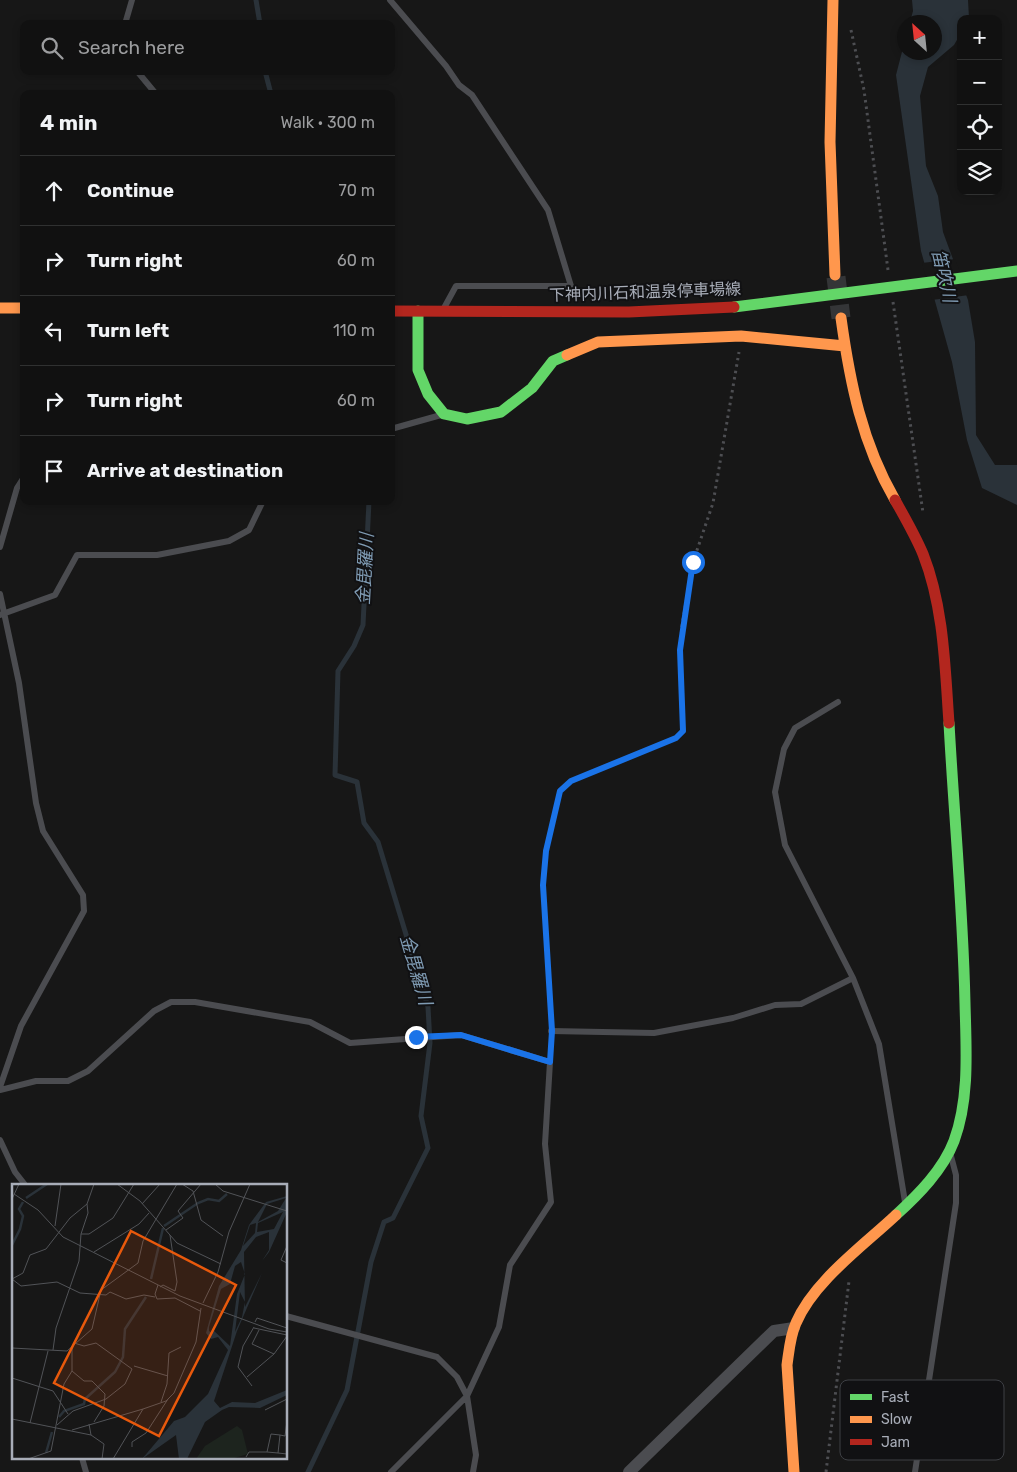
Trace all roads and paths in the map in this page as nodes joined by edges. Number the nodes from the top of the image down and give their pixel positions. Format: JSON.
{"nodes":[{"id":1,"x":132,"y":0,"type":"edge"},
{"id":2,"x":390,"y":0,"type":"edge"},
{"id":3,"x":833,"y":0,"type":"edge"},
{"id":4,"x":126,"y":20,"type":"edge"},
{"id":5,"x":850,"y":24,"type":"dead end"},
{"id":6,"x":140,"y":75,"type":"edge"},
{"id":7,"x":153,"y":90,"type":"edge"},
{"id":8,"x":1017,"y":271,"type":"edge"},
{"id":9,"x":835,"y":275,"type":"tunnel mouth"},
{"id":10,"x":889,"y":275,"type":"dead end"},
{"id":11,"x":893,"y":301,"type":"dead end"},
{"id":12,"x":0,"y":308,"type":"edge"},
{"id":13,"x":20,"y":308,"type":"edge"},
{"id":14,"x":395,"y":311,"type":"edge"},
{"id":15,"x":418,"y":311,"type":"junction"},
{"id":16,"x":442,"y":311,"type":"junction"},
{"id":17,"x":841,"y":318,"type":"tunnel mouth"},
{"id":18,"x":741,"y":336,"type":"junction"},
{"id":19,"x":845,"y":346,"type":"junction"},
{"id":20,"x":444,"y":414,"type":"junction"},
{"id":21,"x":395,"y":427,"type":"edge"},
{"id":22,"x":20,"y":483,"type":"edge"},
{"id":23,"x":261,"y":505,"type":"edge"},
{"id":24,"x":923,"y":520,"type":"dead end"},
{"id":25,"x":0,"y":546,"type":"edge"},
{"id":26,"x":0,"y":594,"type":"edge"},
{"id":27,"x":3,"y":613,"type":"edge"},
{"id":28,"x":838,"y":702,"type":"dead end"},
{"id":29,"x":853,"y":978,"type":"junction"},
{"id":30,"x":552,"y":1031,"type":"joint"},
{"id":31,"x":0,"y":1089,"type":"edge"},
{"id":32,"x":0,"y":1140,"type":"edge"},
{"id":33,"x":950,"y":1152,"type":"junction"},
{"id":34,"x":24,"y":1184,"type":"edge"},
{"id":35,"x":905,"y":1206,"type":"junction"},
{"id":36,"x":849,"y":1277,"type":"dead end"},
{"id":37,"x":288,"y":1317,"type":"edge"},
{"id":38,"x":794,"y":1328,"type":"junction"},
{"id":39,"x":929,"y":1380,"type":"edge"},
{"id":40,"x":467,"y":1396,"type":"junction"},
{"id":41,"x":391,"y":1472,"type":"edge"},
{"id":42,"x":473,"y":1472,"type":"edge"},
{"id":43,"x":629,"y":1472,"type":"edge"},
{"id":44,"x":794,"y":1472,"type":"edge"},
{"id":45,"x":826,"y":1472,"type":"edge"}],
"edges":[{"from":1,"to":4,"type":"lane"},
{"from":2,"to":16,"type":"lane"},
{"from":3,"to":9,"type":"street"},
{"from":5,"to":10,"type":"path"},
{"from":6,"to":7,"type":"lane"},
{"from":8,"to":16,"type":"street","name":"下神内川石和温泉停車場線"},
{"from":11,"to":24,"type":"path"},
{"from":12,"to":13,"type":"street"},
{"from":14,"to":15,"type":"street","name":"下神内川石和温泉停車場線"},
{"from":15,"to":16,"type":"street","name":"下神内川石和温泉停車場線"},
{"from":15,"to":20,"type":"street"},
{"from":17,"to":19,"type":"street"},
{"from":18,"to":19,"type":"street"},
{"from":18,"to":20,"type":"street"},
{"from":18,"to":30,"type":"path"},
{"from":19,"to":33,"type":"street"},
{"from":20,"to":21,"type":"lane"},
{"from":22,"to":25,"type":"lane"},
{"from":23,"to":27,"type":"lane"},
{"from":26,"to":27,"type":"lane"},
{"from":27,"to":31,"type":"lane"},
{"from":28,"to":29,"type":"lane"},
{"from":29,"to":30,"type":"lane"},
{"from":29,"to":35,"type":"lane"},
{"from":31,"to":40,"type":"lane"},
{"from":32,"to":34,"type":"lane"},
{"from":33,"to":35,"type":"street"},
{"from":33,"to":39,"type":"lane"},
{"from":35,"to":38,"type":"street"},
{"from":36,"to":45,"type":"path"},
{"from":37,"to":40,"type":"lane"},
{"from":38,"to":43,"type":"street"},
{"from":38,"to":44,"type":"street"},
{"from":40,"to":41,"type":"lane"},
{"from":40,"to":42,"type":"lane"}]}
